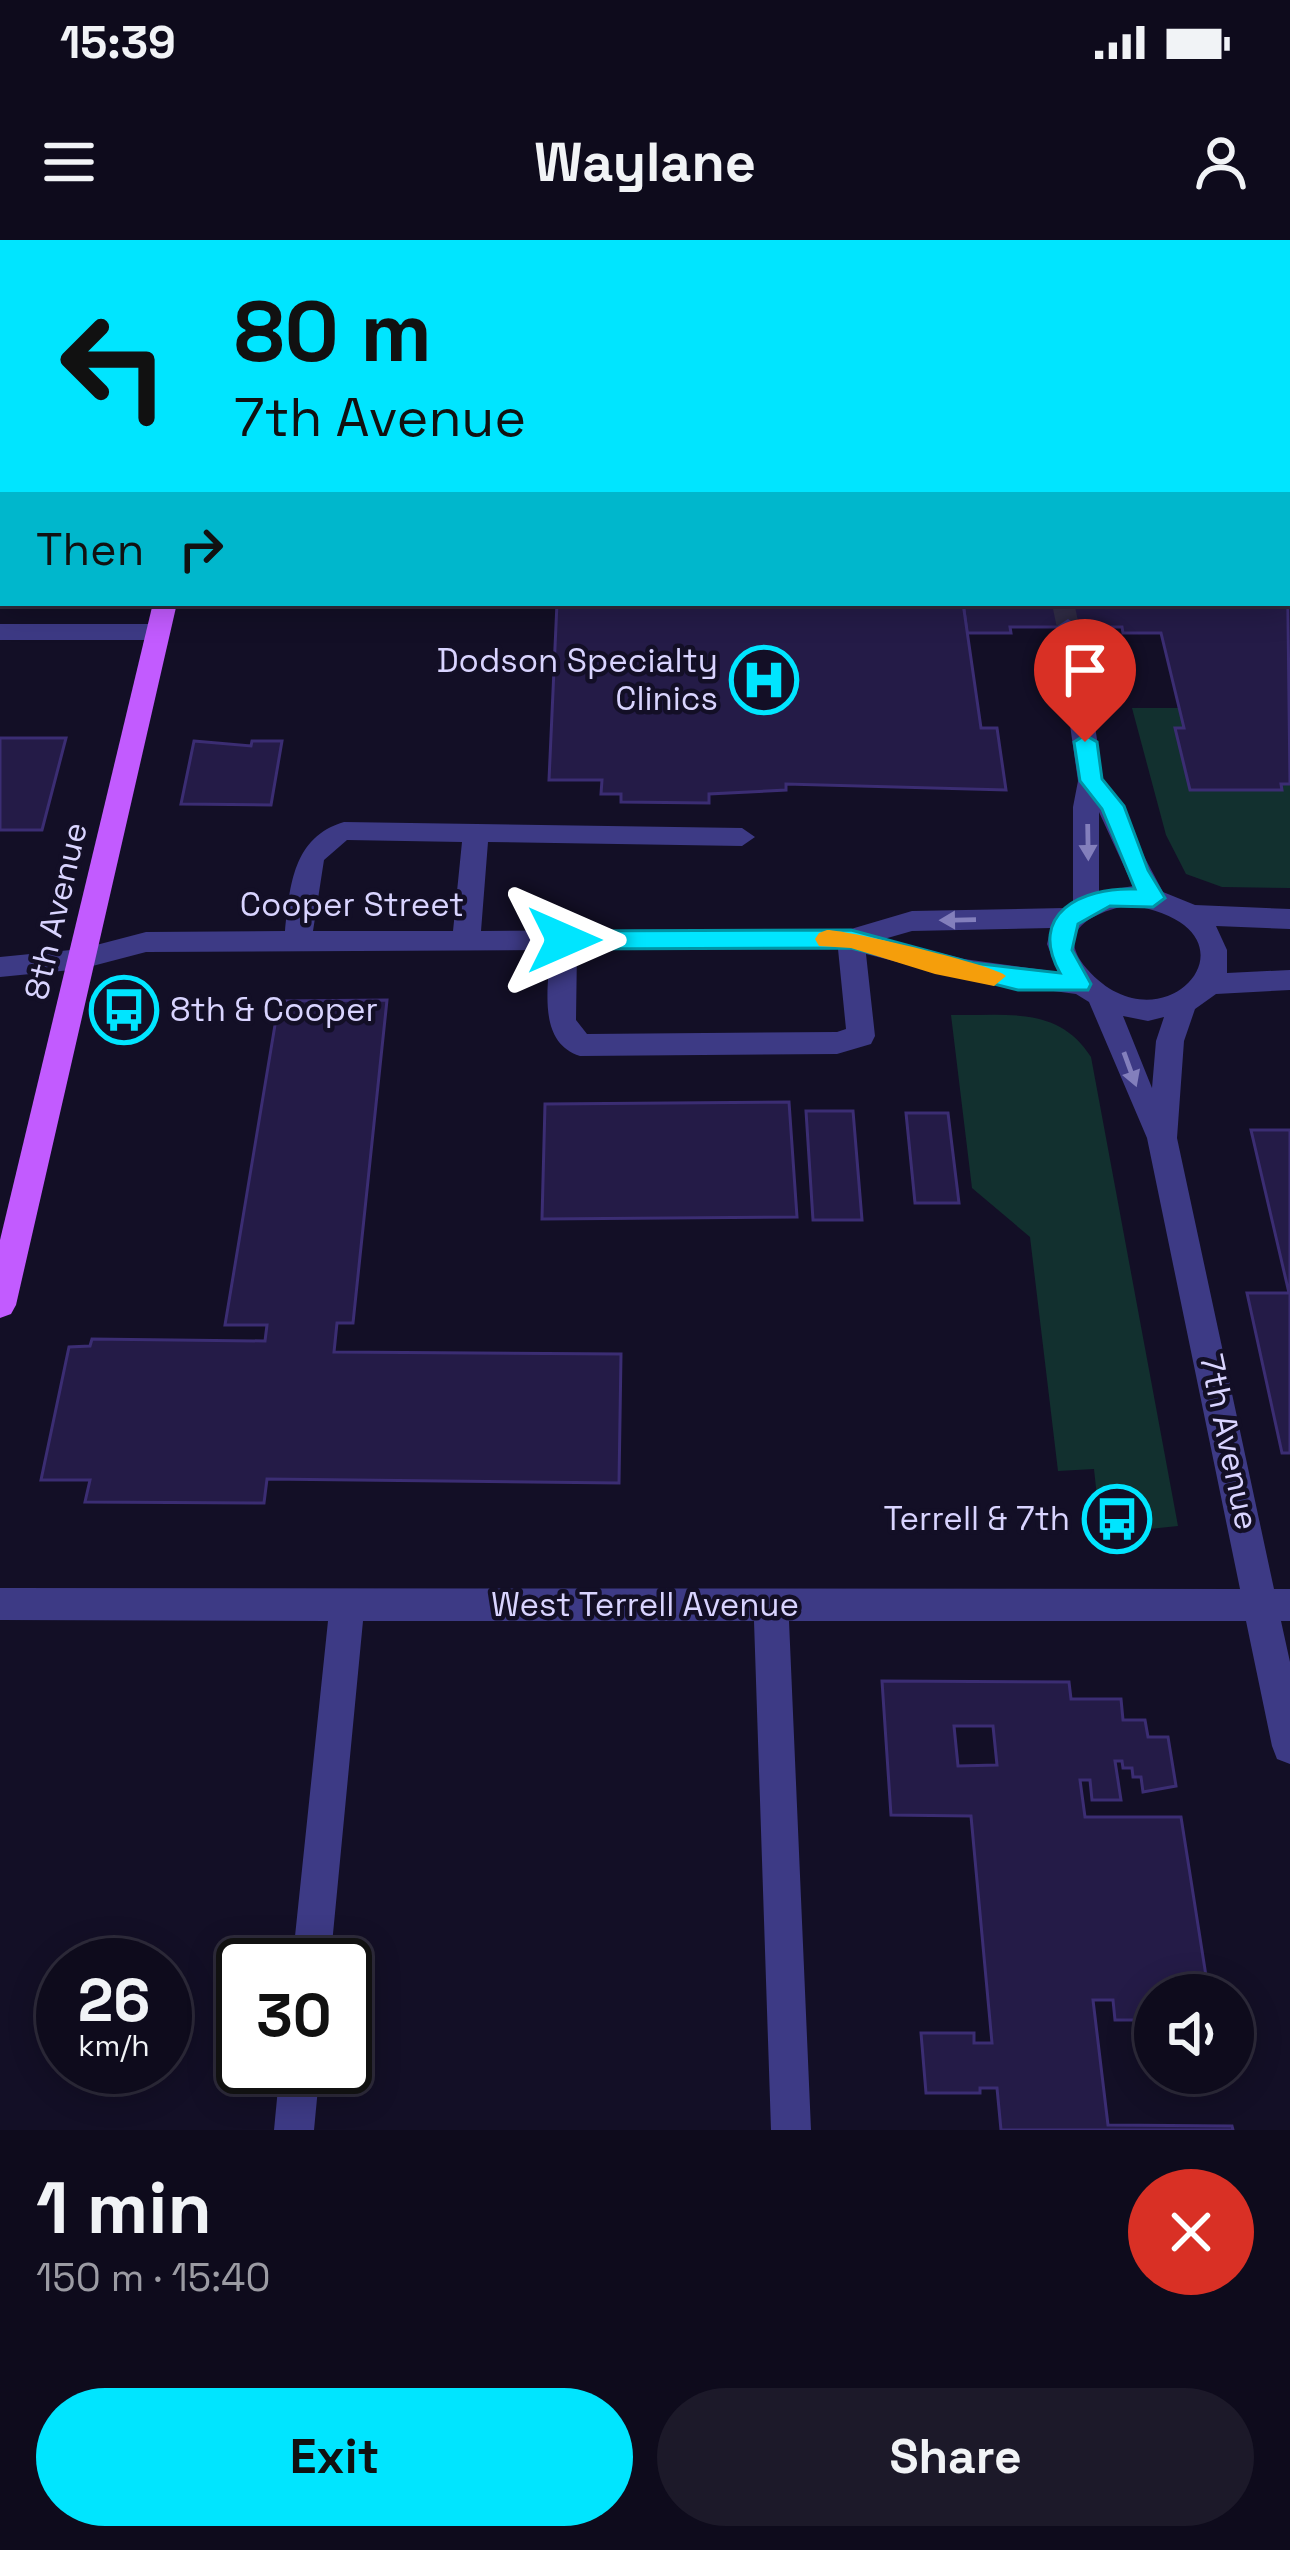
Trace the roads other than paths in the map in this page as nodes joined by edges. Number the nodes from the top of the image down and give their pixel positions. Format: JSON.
{"nodes":[{"id":1,"x":164,"y":606,"type":"edge"},
{"id":2,"x":1068,"y":627,"type":"tunnel mouth"},
{"id":3,"x":0,"y":632,"type":"edge"},
{"id":4,"x":158,"y":632,"type":"junction"},
{"id":5,"x":1091,"y":781,"type":"junction"},
{"id":6,"x":476,"y":834,"type":"junction"},
{"id":7,"x":742,"y":837,"type":"dead end"},
{"id":8,"x":1153,"y":898,"type":"junction"},
{"id":9,"x":1077,"y":911,"type":"junction"},
{"id":10,"x":1190,"y":915,"type":"junction"},
{"id":11,"x":1290,"y":919,"type":"edge"},
{"id":12,"x":851,"y":939,"type":"junction"},
{"id":13,"x":466,"y":940,"type":"junction"},
{"id":14,"x":564,"y":940,"type":"junction"},
{"id":15,"x":298,"y":941,"type":"junction"},
{"id":16,"x":82,"y":959,"type":"junction"},
{"id":17,"x":0,"y":967,"type":"edge"},
{"id":18,"x":1290,"y":980,"type":"edge"},
{"id":19,"x":1208,"y":984,"type":"junction"},
{"id":20,"x":1090,"y":991,"type":"junction"},
{"id":21,"x":1183,"y":1004,"type":"junction"},
{"id":22,"x":1162,"y":1138,"type":"junction"},
{"id":23,"x":7,"y":1248,"type":"edge"},
{"id":24,"x":0,"y":1305,"type":"edge"},
{"id":25,"x":0,"y":1604,"type":"edge"},
{"id":26,"x":771,"y":1604,"type":"junction"},
{"id":27,"x":347,"y":1605,"type":"junction"},
{"id":28,"x":1277,"y":1605,"type":"edge"},
{"id":29,"x":1290,"y":1746,"type":"edge"},
{"id":30,"x":314,"y":1938,"type":"edge"},
{"id":31,"x":298,"y":2094,"type":"edge"},
{"id":32,"x":294,"y":2130,"type":"edge"},
{"id":33,"x":791,"y":2130,"type":"edge"}],
"edges":[{"from":1,"to":4,"type":"main road","name":"8th Avenue"},
{"from":2,"to":5,"type":"street","name":"7th Avenue"},
{"from":3,"to":4,"type":"street"},
{"from":4,"to":16,"type":"main road","name":"8th Avenue"},
{"from":5,"to":8,"type":"street","name":"7th Avenue"},
{"from":5,"to":9,"type":"street","name":"7th Avenue","one_way":true},
{"from":6,"to":7,"type":"street"},
{"from":6,"to":13,"type":"street"},
{"from":6,"to":15,"type":"street"},
{"from":8,"to":9,"type":"street"},
{"from":8,"to":10,"type":"street"},
{"from":9,"to":12,"type":"street","name":"Cooper Street","one_way":true},
{"from":9,"to":20,"type":"street","name":"7th Avenue"},
{"from":10,"to":11,"type":"street"},
{"from":10,"to":19,"type":"street"},
{"from":12,"to":14,"type":"street","name":"Cooper Street"},
{"from":12,"to":14,"type":"street"},
{"from":12,"to":20,"type":"street","name":"Cooper Street"},
{"from":13,"to":14,"type":"street","name":"Cooper Street"},
{"from":13,"to":15,"type":"street","name":"Cooper Street"},
{"from":15,"to":16,"type":"street","name":"Cooper Street"},
{"from":16,"to":17,"type":"street","name":"Cooper Street"},
{"from":16,"to":23,"type":"main road","name":"8th Avenue"},
{"from":18,"to":19,"type":"street"},
{"from":19,"to":21,"type":"street"},
{"from":20,"to":21,"type":"street"},
{"from":20,"to":22,"type":"street","name":"7th Avenue","one_way":true},
{"from":21,"to":22,"type":"street","name":"7th Avenue"},
{"from":22,"to":28,"type":"street","name":"7th Avenue"},
{"from":23,"to":24,"type":"main road","name":"8th Avenue"},
{"from":25,"to":27,"type":"street","name":"West Terrell Avenue"},
{"from":26,"to":27,"type":"street","name":"West Terrell Avenue"},
{"from":26,"to":28,"type":"street","name":"West Terrell Avenue"},
{"from":26,"to":33,"type":"street"},
{"from":27,"to":30,"type":"street"},
{"from":28,"to":29,"type":"street","name":"7th Avenue"},
{"from":31,"to":32,"type":"street"}]}
